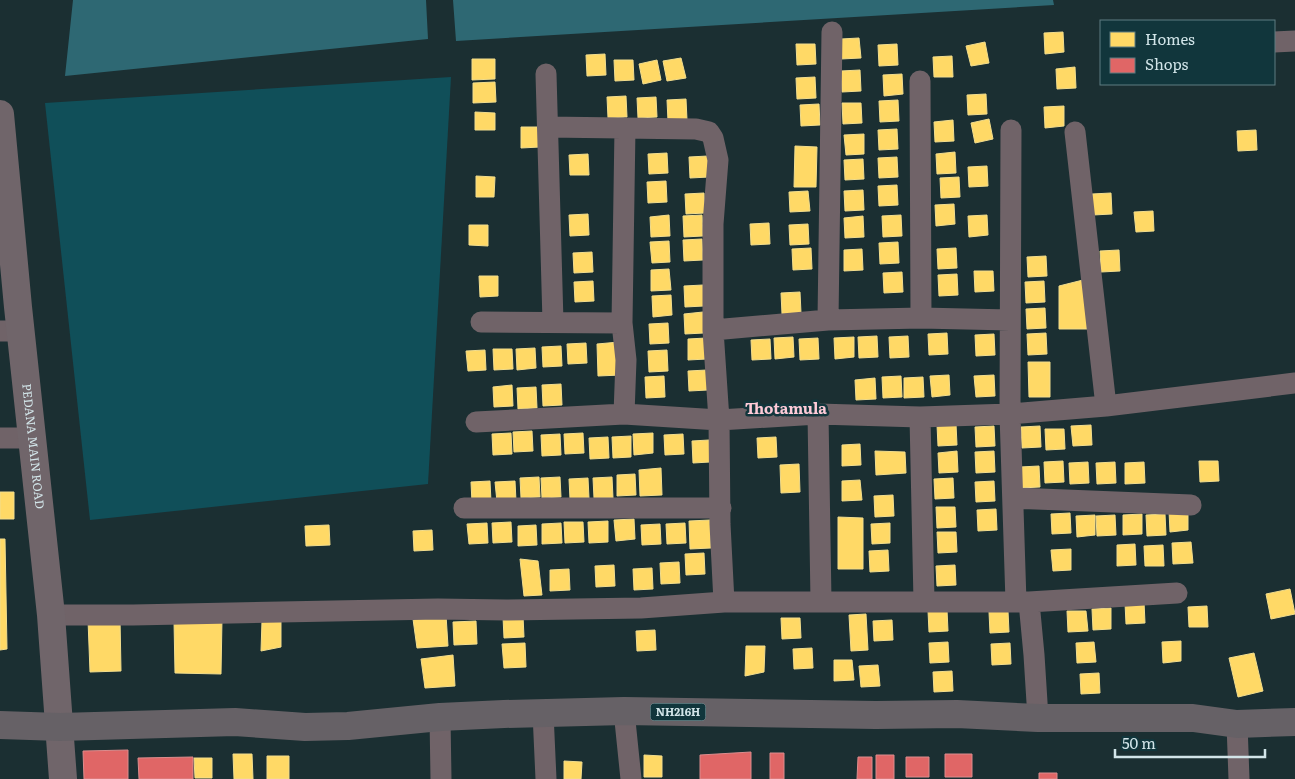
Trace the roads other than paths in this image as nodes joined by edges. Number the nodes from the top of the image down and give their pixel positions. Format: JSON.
{"nodes":[{"id":1,"x":832,"y":32,"type":"dead end"},
{"id":2,"x":1295,"y":41,"type":"edge"},
{"id":3,"x":1275,"y":42,"type":"edge"},
{"id":4,"x":546,"y":74,"type":"dead end"},
{"id":5,"x":920,"y":81,"type":"dead end"},
{"id":6,"x":0,"y":121,"type":"edge"},
{"id":7,"x":548,"y":127,"type":"junction"},
{"id":8,"x":625,"y":128,"type":"junction"},
{"id":9,"x":1011,"y":130,"type":"dead end"},
{"id":10,"x":1075,"y":132,"type":"dead end"},
{"id":11,"x":6,"y":240,"type":"edge"},
{"id":12,"x":921,"y":318,"type":"junction"},
{"id":13,"x":828,"y":320,"type":"junction"},
{"id":14,"x":1010,"y":320,"type":"junction"},
{"id":15,"x":481,"y":322,"type":"dead end"},
{"id":16,"x":553,"y":322,"type":"junction"},
{"id":17,"x":622,"y":323,"type":"junction"},
{"id":18,"x":713,"y":330,"type":"junction"},
{"id":19,"x":10,"y":331,"type":"edge"},
{"id":20,"x":1295,"y":383,"type":"edge"},
{"id":21,"x":1106,"y":406,"type":"junction"},
{"id":22,"x":624,"y":414,"type":"junction"},
{"id":23,"x":818,"y":414,"type":"junction"},
{"id":24,"x":1010,"y":414,"type":"junction"},
{"id":25,"x":920,"y":417,"type":"junction"},
{"id":26,"x":719,"y":420,"type":"junction"},
{"id":27,"x":476,"y":422,"type":"dead end"},
{"id":28,"x":0,"y":438,"type":"edge"},
{"id":29,"x":32,"y":438,"type":"junction"},
{"id":30,"x":1013,"y":498,"type":"junction"},
{"id":31,"x":1191,"y":505,"type":"dead end"},
{"id":32,"x":464,"y":508,"type":"dead end"},
{"id":33,"x":721,"y":508,"type":"junction"},
{"id":34,"x":1177,"y":593,"type":"dead end"},
{"id":35,"x":821,"y":601,"type":"junction"},
{"id":36,"x":924,"y":601,"type":"junction"},
{"id":37,"x":724,"y":602,"type":"junction"},
{"id":38,"x":1022,"y":602,"type":"junction"},
{"id":39,"x":51,"y":615,"type":"junction"},
{"id":40,"x":624,"y":711,"type":"junction"},
{"id":41,"x":543,"y":713,"type":"junction"},
{"id":42,"x":440,"y":717,"type":"junction"},
{"id":43,"x":1038,"y":718,"type":"junction"},
{"id":44,"x":1295,"y":722,"type":"edge"},
{"id":45,"x":1237,"y":724,"type":"junction"},
{"id":46,"x":0,"y":725,"type":"edge"},
{"id":47,"x":60,"y":726,"type":"junction"},
{"id":48,"x":63,"y":779,"type":"edge"},
{"id":49,"x":441,"y":779,"type":"edge"},
{"id":50,"x":546,"y":779,"type":"edge"},
{"id":51,"x":631,"y":779,"type":"edge"},
{"id":52,"x":1239,"y":779,"type":"edge"}],
"edges":[{"from":1,"to":13,"type":"street"},
{"from":2,"to":3,"type":"street"},
{"from":4,"to":7,"type":"street"},
{"from":5,"to":12,"type":"street"},
{"from":6,"to":11,"type":"main road","name":"PEDANA MAIN ROAD"},
{"from":7,"to":8,"type":"street"},
{"from":7,"to":16,"type":"street"},
{"from":8,"to":17,"type":"street"},
{"from":8,"to":18,"type":"street"},
{"from":9,"to":14,"type":"street"},
{"from":10,"to":21,"type":"street"},
{"from":11,"to":19,"type":"main road","name":"PEDANA MAIN ROAD"},
{"from":12,"to":13,"type":"street"},
{"from":12,"to":14,"type":"street"},
{"from":13,"to":18,"type":"street"},
{"from":14,"to":24,"type":"street"},
{"from":15,"to":16,"type":"street"},
{"from":16,"to":17,"type":"street"},
{"from":17,"to":22,"type":"street"},
{"from":18,"to":26,"type":"street"},
{"from":19,"to":29,"type":"main road","name":"PEDANA MAIN ROAD"},
{"from":20,"to":21,"type":"street"},
{"from":21,"to":24,"type":"street"},
{"from":22,"to":26,"type":"street"},
{"from":22,"to":27,"type":"street"},
{"from":23,"to":25,"type":"street"},
{"from":23,"to":26,"type":"street"},
{"from":23,"to":35,"type":"street"},
{"from":24,"to":25,"type":"street"},
{"from":24,"to":30,"type":"street"},
{"from":25,"to":36,"type":"street"},
{"from":26,"to":33,"type":"street"},
{"from":28,"to":29,"type":"street"},
{"from":29,"to":39,"type":"main road","name":"PEDANA MAIN ROAD"},
{"from":30,"to":31,"type":"street"},
{"from":30,"to":38,"type":"street"},
{"from":32,"to":33,"type":"street"},
{"from":33,"to":37,"type":"street"},
{"from":34,"to":38,"type":"street"},
{"from":35,"to":36,"type":"street"},
{"from":35,"to":37,"type":"street"},
{"from":36,"to":38,"type":"street"},
{"from":37,"to":39,"type":"street"},
{"from":38,"to":43,"type":"street"},
{"from":39,"to":47,"type":"main road","name":"PEDANA MAIN ROAD"},
{"from":40,"to":41,"type":"highway","number":"NH216H"},
{"from":40,"to":43,"type":"highway","number":"NH216H"},
{"from":40,"to":51,"type":"street"},
{"from":41,"to":42,"type":"highway","number":"NH216H"},
{"from":41,"to":50,"type":"street"},
{"from":42,"to":47,"type":"highway","number":"NH216H"},
{"from":42,"to":49,"type":"street"},
{"from":43,"to":45,"type":"highway","number":"NH216H"},
{"from":44,"to":45,"type":"highway","number":"NH216H"},
{"from":45,"to":52,"type":"street"},
{"from":46,"to":47,"type":"highway","number":"NH216H"},
{"from":47,"to":48,"type":"main road","name":"PEDANA MAIN ROAD"}]}
